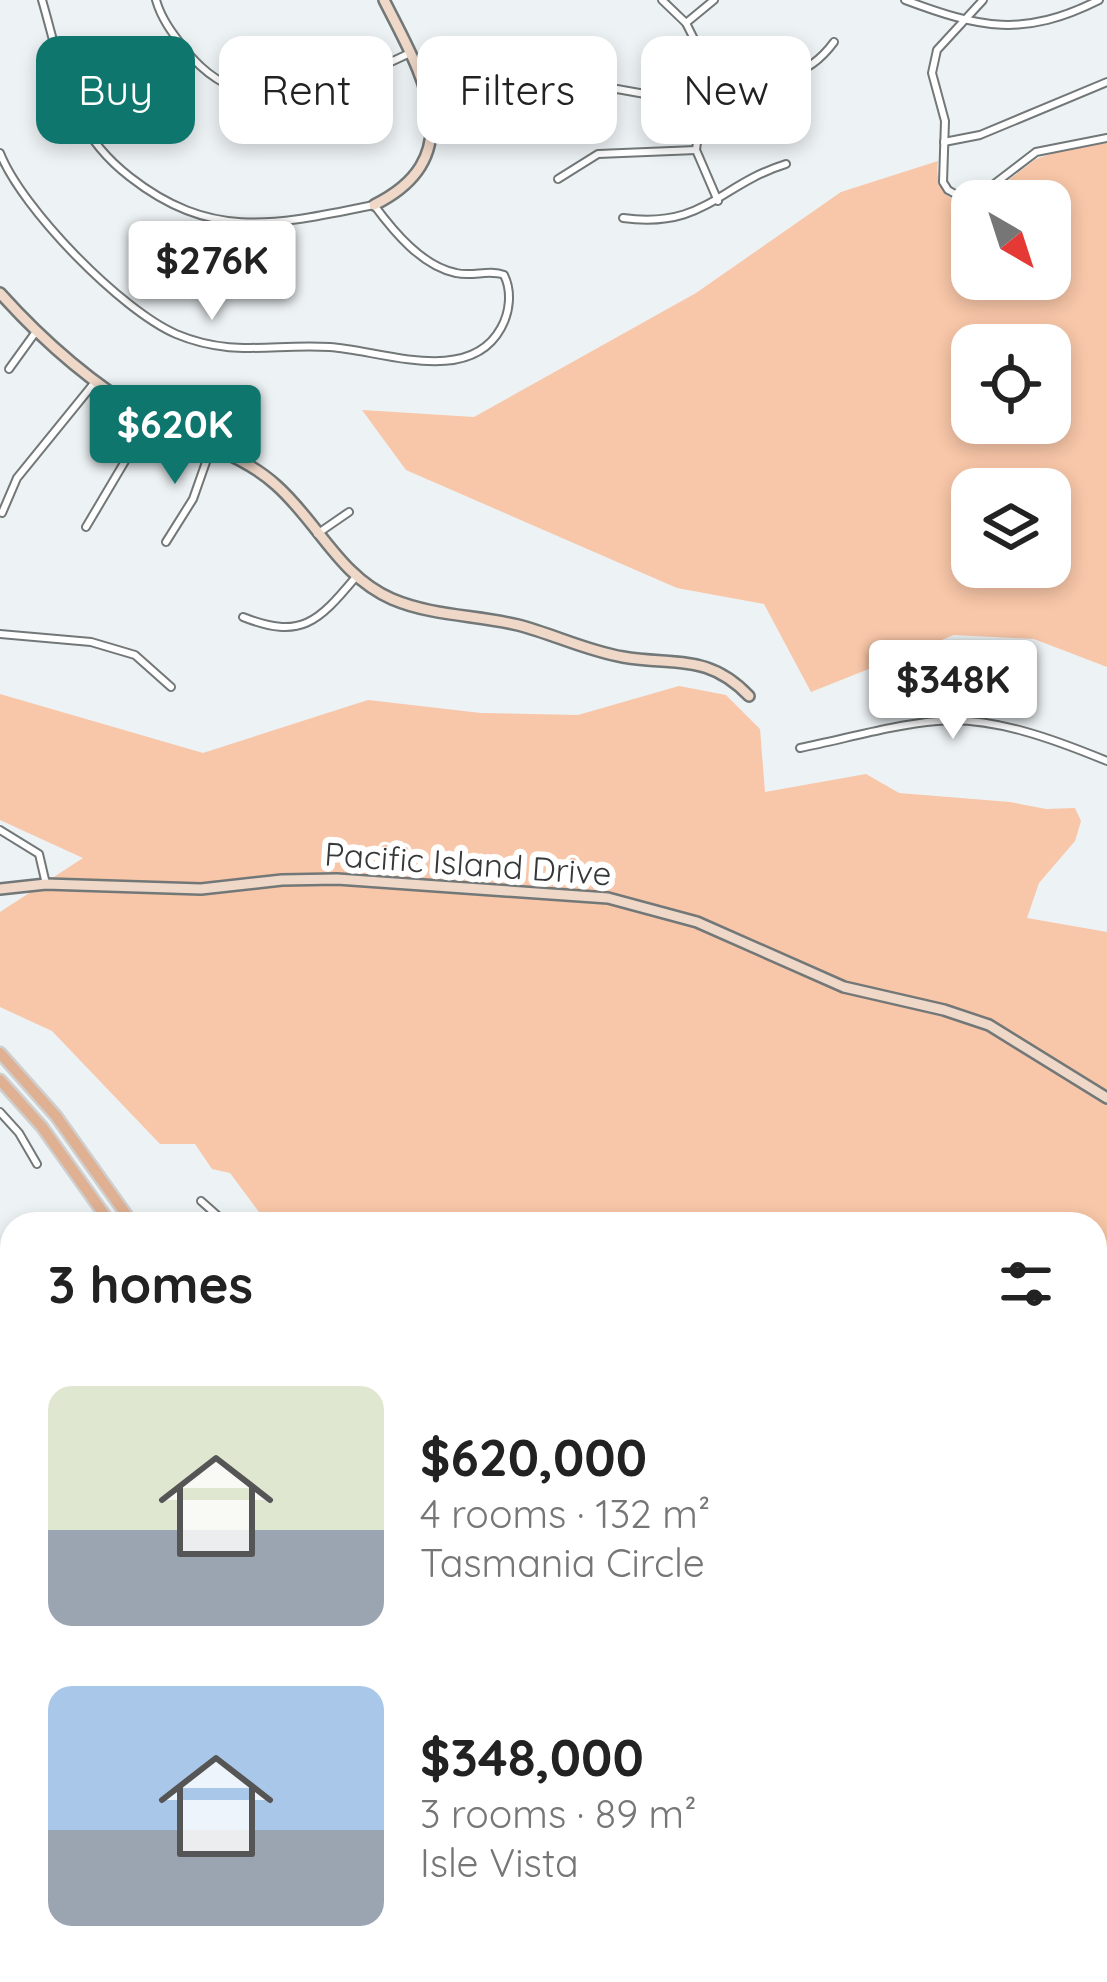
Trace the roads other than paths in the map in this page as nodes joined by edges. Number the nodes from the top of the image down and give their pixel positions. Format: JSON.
{"nodes":[{"id":1,"x":43,"y":0,"type":"edge"},
{"id":2,"x":156,"y":0,"type":"edge"},
{"id":3,"x":384,"y":0,"type":"edge"},
{"id":4,"x":662,"y":0,"type":"edge"},
{"id":5,"x":714,"y":0,"type":"edge"},
{"id":6,"x":904,"y":0,"type":"edge"},
{"id":7,"x":982,"y":0,"type":"edge"},
{"id":8,"x":1099,"y":0,"type":"edge"},
{"id":9,"x":962,"y":21,"type":"junction"},
{"id":10,"x":686,"y":23,"type":"junction"},
{"id":11,"x":692,"y":36,"type":"edge"},
{"id":12,"x":834,"y":41,"type":"dead end"},
{"id":13,"x":410,"y":52,"type":"junction"},
{"id":14,"x":417,"y":66,"type":"edge"},
{"id":15,"x":811,"y":67,"type":"edge"},
{"id":16,"x":1107,"y":82,"type":"edge"},
{"id":17,"x":1107,"y":138,"type":"edge"},
{"id":18,"x":944,"y":142,"type":"junction"},
{"id":19,"x":429,"y":144,"type":"edge"},
{"id":20,"x":697,"y":144,"type":"edge"},
{"id":21,"x":696,"y":150,"type":"junction"},
{"id":22,"x":0,"y":153,"type":"edge"},
{"id":23,"x":786,"y":164,"type":"dead end"},
{"id":24,"x":557,"y":179,"type":"dead end"},
{"id":25,"x":718,"y":201,"type":"junction"},
{"id":26,"x":374,"y":206,"type":"junction"},
{"id":27,"x":623,"y":218,"type":"dead end"},
{"id":28,"x":0,"y":293,"type":"edge"},
{"id":29,"x":35,"y":333,"type":"junction"},
{"id":30,"x":9,"y":369,"type":"dead end"},
{"id":31,"x":95,"y":382,"type":"junction"},
{"id":32,"x":150,"y":418,"type":"junction"},
{"id":33,"x":212,"y":446,"type":"junction"},
{"id":34,"x":349,"y":512,"type":"dead end"},
{"id":35,"x":2,"y":513,"type":"edge"},
{"id":36,"x":86,"y":526,"type":"dead end"},
{"id":37,"x":317,"y":534,"type":"junction"},
{"id":38,"x":166,"y":542,"type":"dead end"},
{"id":39,"x":355,"y":578,"type":"junction"},
{"id":40,"x":243,"y":617,"type":"dead end"},
{"id":41,"x":0,"y":634,"type":"edge"},
{"id":42,"x":171,"y":687,"type":"dead end"},
{"id":43,"x":749,"y":696,"type":"dead end"},
{"id":44,"x":800,"y":748,"type":"dead end"},
{"id":45,"x":1107,"y":761,"type":"edge"},
{"id":46,"x":0,"y":830,"type":"edge"},
{"id":47,"x":46,"y":884,"type":"junction"},
{"id":48,"x":0,"y":889,"type":"edge"},
{"id":49,"x":0,"y":1054,"type":"edge"},
{"id":50,"x":0,"y":1080,"type":"edge"},
{"id":51,"x":1107,"y":1098,"type":"edge"},
{"id":52,"x":0,"y":1112,"type":"edge"},
{"id":53,"x":37,"y":1164,"type":"dead end"},
{"id":54,"x":201,"y":1201,"type":"dead end"},
{"id":55,"x":102,"y":1212,"type":"edge"},
{"id":56,"x":124,"y":1212,"type":"edge"},
{"id":57,"x":213,"y":1212,"type":"edge"}],
"edges":[{"from":1,"to":26,"type":"street"},
{"from":2,"to":13,"type":"street"},
{"from":3,"to":13,"type":"main road"},
{"from":4,"to":10,"type":"street"},
{"from":5,"to":10,"type":"street"},
{"from":6,"to":9,"type":"street"},
{"from":7,"to":9,"type":"street"},
{"from":8,"to":9,"type":"street"},
{"from":9,"to":18,"type":"street"},
{"from":10,"to":11,"type":"street"},
{"from":12,"to":15,"type":"street"},
{"from":13,"to":14,"type":"main road"},
{"from":16,"to":18,"type":"street"},
{"from":17,"to":18,"type":"street"},
{"from":19,"to":26,"type":"main road"},
{"from":20,"to":21,"type":"street"},
{"from":21,"to":24,"type":"street"},
{"from":21,"to":25,"type":"street"},
{"from":22,"to":26,"type":"street"},
{"from":23,"to":25,"type":"street"},
{"from":25,"to":27,"type":"street"},
{"from":28,"to":29,"type":"main road"},
{"from":29,"to":30,"type":"street"},
{"from":29,"to":31,"type":"main road"},
{"from":31,"to":32,"type":"main road"},
{"from":31,"to":35,"type":"street"},
{"from":32,"to":33,"type":"main road"},
{"from":32,"to":36,"type":"street"},
{"from":33,"to":37,"type":"main road"},
{"from":33,"to":38,"type":"street"},
{"from":34,"to":37,"type":"street"},
{"from":37,"to":39,"type":"main road"},
{"from":39,"to":40,"type":"street"},
{"from":39,"to":43,"type":"main road"},
{"from":41,"to":42,"type":"street"},
{"from":44,"to":45,"type":"street"},
{"from":46,"to":47,"type":"street"},
{"from":47,"to":48,"type":"main road","name":"Pacific Island Drive"},
{"from":47,"to":51,"type":"main road","name":"Pacific Island Drive"},
{"from":49,"to":56,"type":"main road"},
{"from":50,"to":55,"type":"main road"},
{"from":52,"to":53,"type":"street"},
{"from":54,"to":57,"type":"street"}]}
